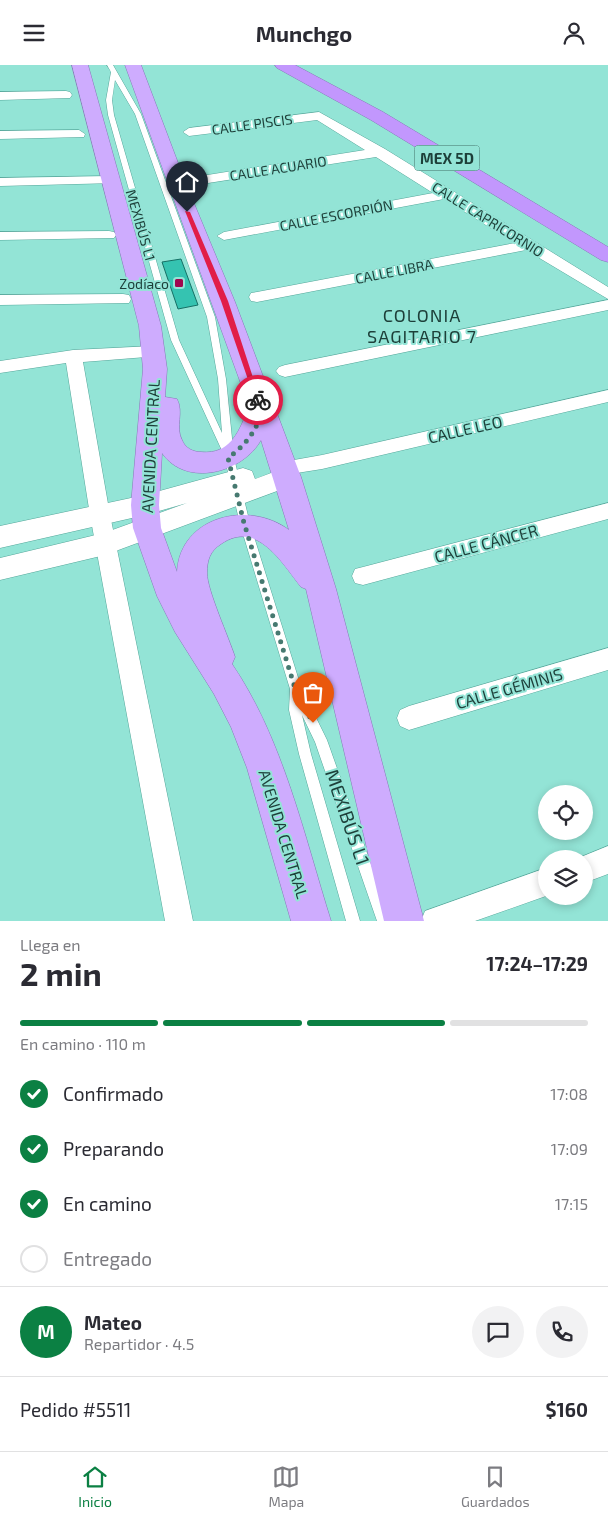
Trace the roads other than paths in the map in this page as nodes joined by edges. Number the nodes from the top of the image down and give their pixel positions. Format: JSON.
{"nodes":[{"id":1,"x":80,"y":65,"type":"edge"},
{"id":2,"x":284,"y":65,"type":"edge"},
{"id":3,"x":308,"y":65,"type":"edge"},
{"id":4,"x":119,"y":67,"type":"edge"},
{"id":5,"x":0,"y":95,"type":"edge"},
{"id":6,"x":66,"y":95,"type":"dead end"},
{"id":7,"x":316,"y":115,"type":"joint"},
{"id":8,"x":188,"y":132,"type":"dead end"},
{"id":9,"x":79,"y":134,"type":"dead end"},
{"id":10,"x":0,"y":135,"type":"edge"},
{"id":11,"x":380,"y":152,"type":"junction"},
{"id":12,"x":111,"y":180,"type":"junction"},
{"id":13,"x":0,"y":182,"type":"edge"},
{"id":14,"x":176,"y":184,"type":"junction"},
{"id":15,"x":448,"y":194,"type":"junction"},
{"id":16,"x":0,"y":235,"type":"edge"},
{"id":17,"x":109,"y":235,"type":"dead end"},
{"id":18,"x":224,"y":236,"type":"dead end"},
{"id":19,"x":608,"y":238,"type":"edge"},
{"id":20,"x":531,"y":245,"type":"junction"},
{"id":21,"x":608,"y":256,"type":"edge"},
{"id":22,"x":608,"y":294,"type":"edge"},
{"id":23,"x":257,"y":297,"type":"dead end"},
{"id":24,"x":123,"y":299,"type":"dead end"},
{"id":25,"x":0,"y":300,"type":"edge"},
{"id":26,"x":608,"y":305,"type":"edge"},
{"id":27,"x":73,"y":357,"type":"junction"},
{"id":28,"x":154,"y":360,"type":"junction"},
{"id":29,"x":0,"y":367,"type":"edge"},
{"id":30,"x":285,"y":371,"type":"dead end"},
{"id":31,"x":608,"y":396,"type":"edge"},
{"id":32,"x":261,"y":407,"type":"junction"},
{"id":33,"x":285,"y":472,"type":"junction"},
{"id":34,"x":236,"y":490,"type":"junction"},
{"id":35,"x":608,"y":511,"type":"edge"},
{"id":36,"x":100,"y":515,"type":"junction"},
{"id":37,"x":146,"y":517,"type":"junction"},
{"id":38,"x":0,"y":537,"type":"edge"},
{"id":39,"x":105,"y":544,"type":"junction"},
{"id":40,"x":0,"y":569,"type":"edge"},
{"id":41,"x":363,"y":576,"type":"dead end"},
{"id":42,"x":321,"y":589,"type":"junction"},
{"id":43,"x":608,"y":659,"type":"edge"},
{"id":44,"x":226,"y":683,"type":"junction"},
{"id":45,"x":295,"y":688,"type":"junction"},
{"id":46,"x":409,"y":718,"type":"dead end"},
{"id":47,"x":608,"y":860,"type":"edge"},
{"id":48,"x":593,"y":866,"type":"edge"},
{"id":49,"x":538,"y":885,"type":"edge"},
{"id":50,"x":179,"y":921,"type":"edge"},
{"id":51,"x":311,"y":921,"type":"edge"},
{"id":52,"x":354,"y":921,"type":"edge"},
{"id":53,"x":384,"y":921,"type":"edge"},
{"id":54,"x":404,"y":921,"type":"edge"},
{"id":55,"x":435,"y":921,"type":"edge"}],
"edges":[{"from":1,"to":12,"type":"highway","name":"AVENIDA CENTRAL"},
{"from":2,"to":21,"type":"highway","number":"MEX 5D"},
{"from":3,"to":19,"type":"highway","number":"MEX 5D"},
{"from":4,"to":14,"type":"highway"},
{"from":4,"to":34,"type":"lane","name":"MEXIBÚS L1"},
{"from":4,"to":34,"type":"lane","name":"MEXIBÚS L1"},
{"from":5,"to":6,"type":"street"},
{"from":7,"to":8,"type":"street","name":"CALLE PISCIS"},
{"from":7,"to":11,"type":"street","name":"CALLE CAPRICORNIO"},
{"from":9,"to":10,"type":"street"},
{"from":11,"to":14,"type":"street","name":"CALLE ACUARIO"},
{"from":11,"to":15,"type":"street","name":"CALLE CAPRICORNIO"},
{"from":12,"to":13,"type":"street"},
{"from":12,"to":28,"type":"highway","name":"AVENIDA CENTRAL"},
{"from":14,"to":32,"type":"highway"},
{"from":15,"to":18,"type":"street","name":"CALLE ESCORPIÓN"},
{"from":15,"to":20,"type":"street","name":"CALLE CAPRICORNIO"},
{"from":16,"to":17,"type":"street"},
{"from":20,"to":22,"type":"street","name":"CALLE CAPRICORNIO"},
{"from":20,"to":23,"type":"street","name":"CALLE LIBRA"},
{"from":24,"to":25,"type":"street"},
{"from":26,"to":30,"type":"street"},
{"from":27,"to":28,"type":"street"},
{"from":27,"to":29,"type":"street"},
{"from":27,"to":36,"type":"street"},
{"from":28,"to":34,"type":"highway"},
{"from":28,"to":37,"type":"highway","name":"AVENIDA CENTRAL"},
{"from":31,"to":33,"type":"street","name":"CALLE LEO"},
{"from":32,"to":33,"type":"highway"},
{"from":32,"to":34,"type":"highway"},
{"from":33,"to":34,"type":"street"},
{"from":33,"to":42,"type":"highway"},
{"from":34,"to":37,"type":"street"},
{"from":34,"to":42,"type":"highway"},
{"from":34,"to":44,"type":"highway"},
{"from":34,"to":45,"type":"lane","name":"MEXIBÚS L1"},
{"from":35,"to":41,"type":"street","name":"CALLE CÁNCER"},
{"from":36,"to":37,"type":"street"},
{"from":36,"to":38,"type":"street"},
{"from":36,"to":39,"type":"street"},
{"from":37,"to":39,"type":"street"},
{"from":37,"to":44,"type":"highway","name":"AVENIDA CENTRAL"},
{"from":39,"to":40,"type":"street"},
{"from":39,"to":50,"type":"street"},
{"from":42,"to":54,"type":"highway"},
{"from":43,"to":46,"type":"street","name":"CALLE GÉMINIS"},
{"from":44,"to":51,"type":"highway","name":"AVENIDA CENTRAL"},
{"from":45,"to":52,"type":"lane","name":"MEXIBÚS L1"},
{"from":45,"to":53,"type":"lane","name":"MEXIBÚS L1"},
{"from":47,"to":48,"type":"street"},
{"from":49,"to":55,"type":"street"}]}
